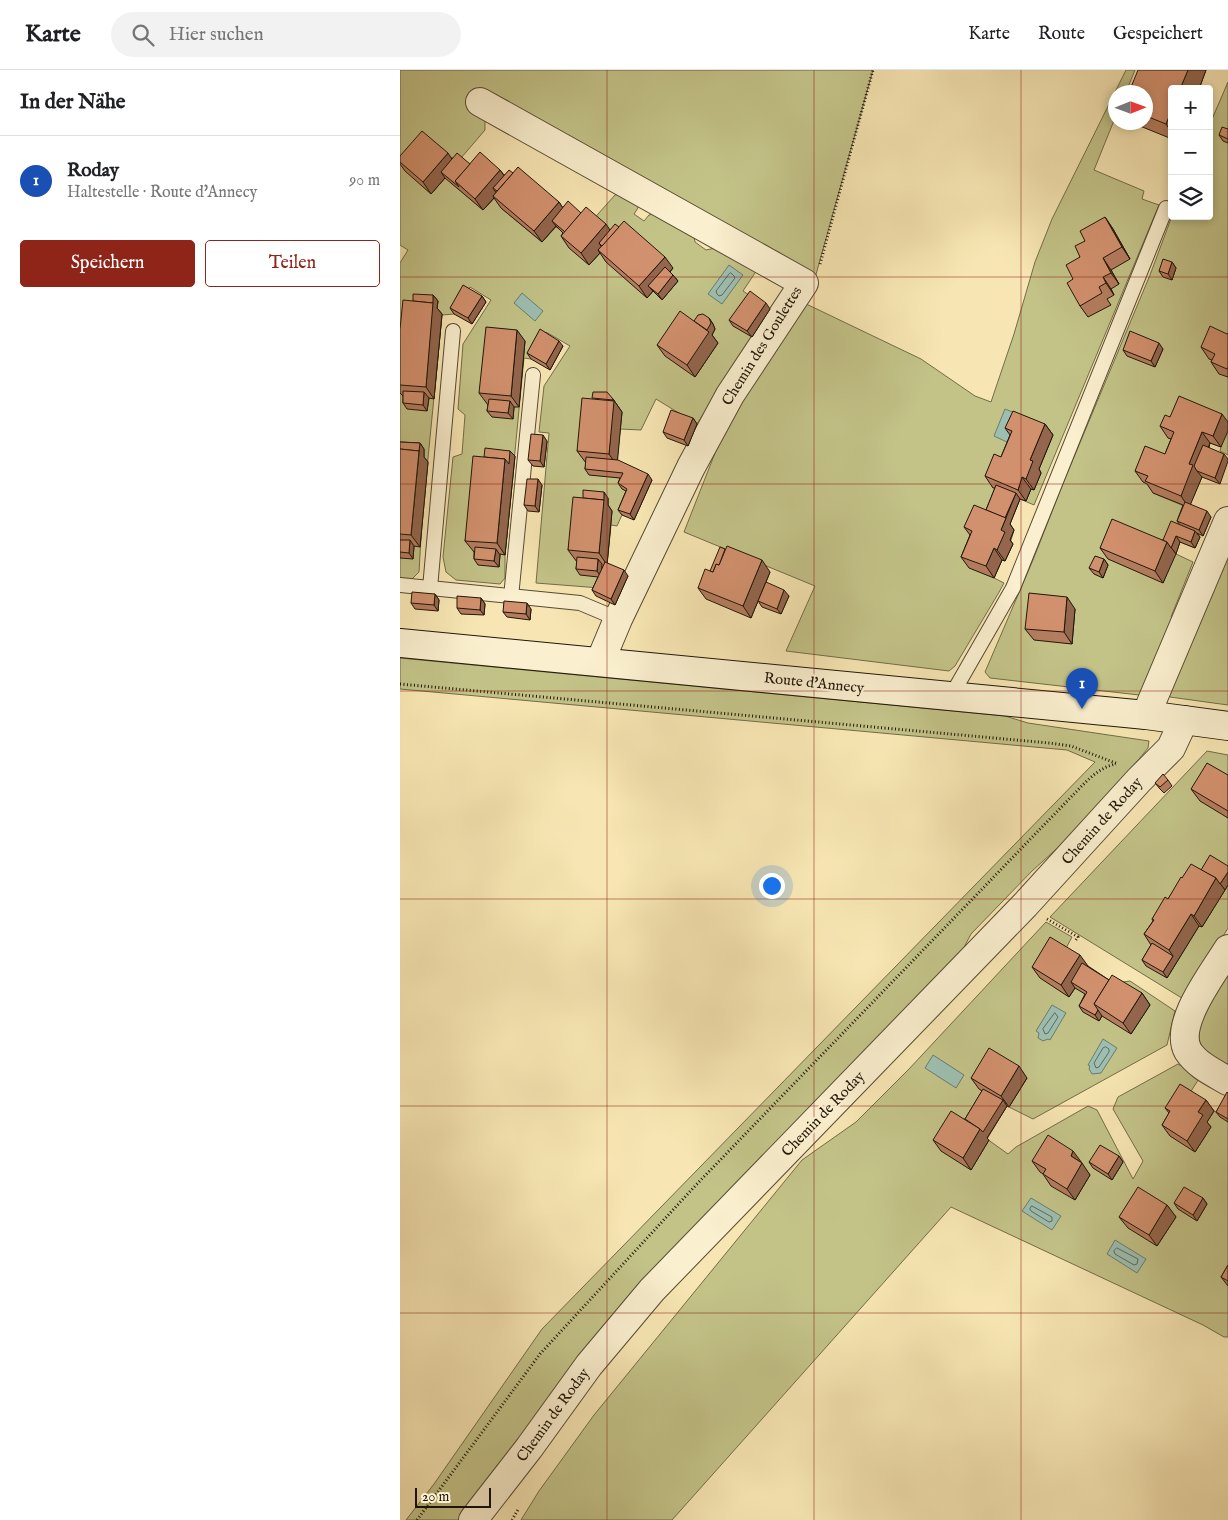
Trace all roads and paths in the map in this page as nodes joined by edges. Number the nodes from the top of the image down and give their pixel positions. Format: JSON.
{"nodes":[{"id":1,"x":873,"y":70,"type":"edge"},
{"id":2,"x":480,"y":102,"type":"dead end"},
{"id":3,"x":1166,"y":208,"type":"dead end"},
{"id":4,"x":804,"y":283,"type":"junction"},
{"id":5,"x":453,"y":332,"type":"dead end"},
{"id":6,"x":533,"y":375,"type":"dead end"},
{"id":7,"x":1228,"y":521,"type":"edge"},
{"id":8,"x":400,"y":585,"type":"edge"},
{"id":9,"x":430,"y":588,"type":"junction"},
{"id":10,"x":511,"y":597,"type":"junction"},
{"id":11,"x":618,"y":619,"type":"junction"},
{"id":12,"x":400,"y":643,"type":"edge"},
{"id":13,"x":600,"y":662,"type":"junction"},
{"id":14,"x":400,"y":684,"type":"edge"},
{"id":15,"x":951,"y":696,"type":"junction"},
{"id":16,"x":1146,"y":715,"type":"junction"},
{"id":17,"x":1184,"y":720,"type":"junction"},
{"id":18,"x":1228,"y":726,"type":"edge"},
{"id":19,"x":1118,"y":764,"type":"junction"},
{"id":20,"x":1148,"y":772,"type":"junction"},
{"id":21,"x":1025,"y":906,"type":"junction"},
{"id":22,"x":1075,"y":941,"type":"dead end"},
{"id":23,"x":1228,"y":949,"type":"edge"},
{"id":24,"x":1228,"y":1082,"type":"edge"},
{"id":25,"x":417,"y":1520,"type":"edge"},
{"id":26,"x":473,"y":1520,"type":"edge"}],
"edges":[{"from":1,"to":4,"type":"path"},
{"from":2,"to":4,"type":"street","name":"Chemin des Goulettes"},
{"from":3,"to":15,"type":"lane"},
{"from":4,"to":11,"type":"street","name":"Chemin des Goulettes"},
{"from":5,"to":9,"type":"lane"},
{"from":6,"to":10,"type":"lane"},
{"from":7,"to":16,"type":"street"},
{"from":8,"to":9,"type":"lane"},
{"from":9,"to":10,"type":"lane"},
{"from":10,"to":11,"type":"lane"},
{"from":11,"to":13,"type":"street","name":"Chemin des Goulettes"},
{"from":12,"to":13,"type":"street","name":"Route d'Annecy"},
{"from":13,"to":15,"type":"street","name":"Route d'Annecy"},
{"from":14,"to":19,"type":"path"},
{"from":15,"to":16,"type":"street","name":"Route d'Annecy"},
{"from":16,"to":17,"type":"street","name":"Route d'Annecy"},
{"from":17,"to":18,"type":"street","name":"Route d'Annecy"},
{"from":17,"to":20,"type":"street","name":"Chemin de Roday"},
{"from":19,"to":20,"type":"path"},
{"from":19,"to":25,"type":"path"},
{"from":20,"to":21,"type":"street","name":"Chemin de Roday"},
{"from":21,"to":22,"type":"path"},
{"from":21,"to":26,"type":"street","name":"Chemin de Roday"},
{"from":23,"to":24,"type":"street"}]}
